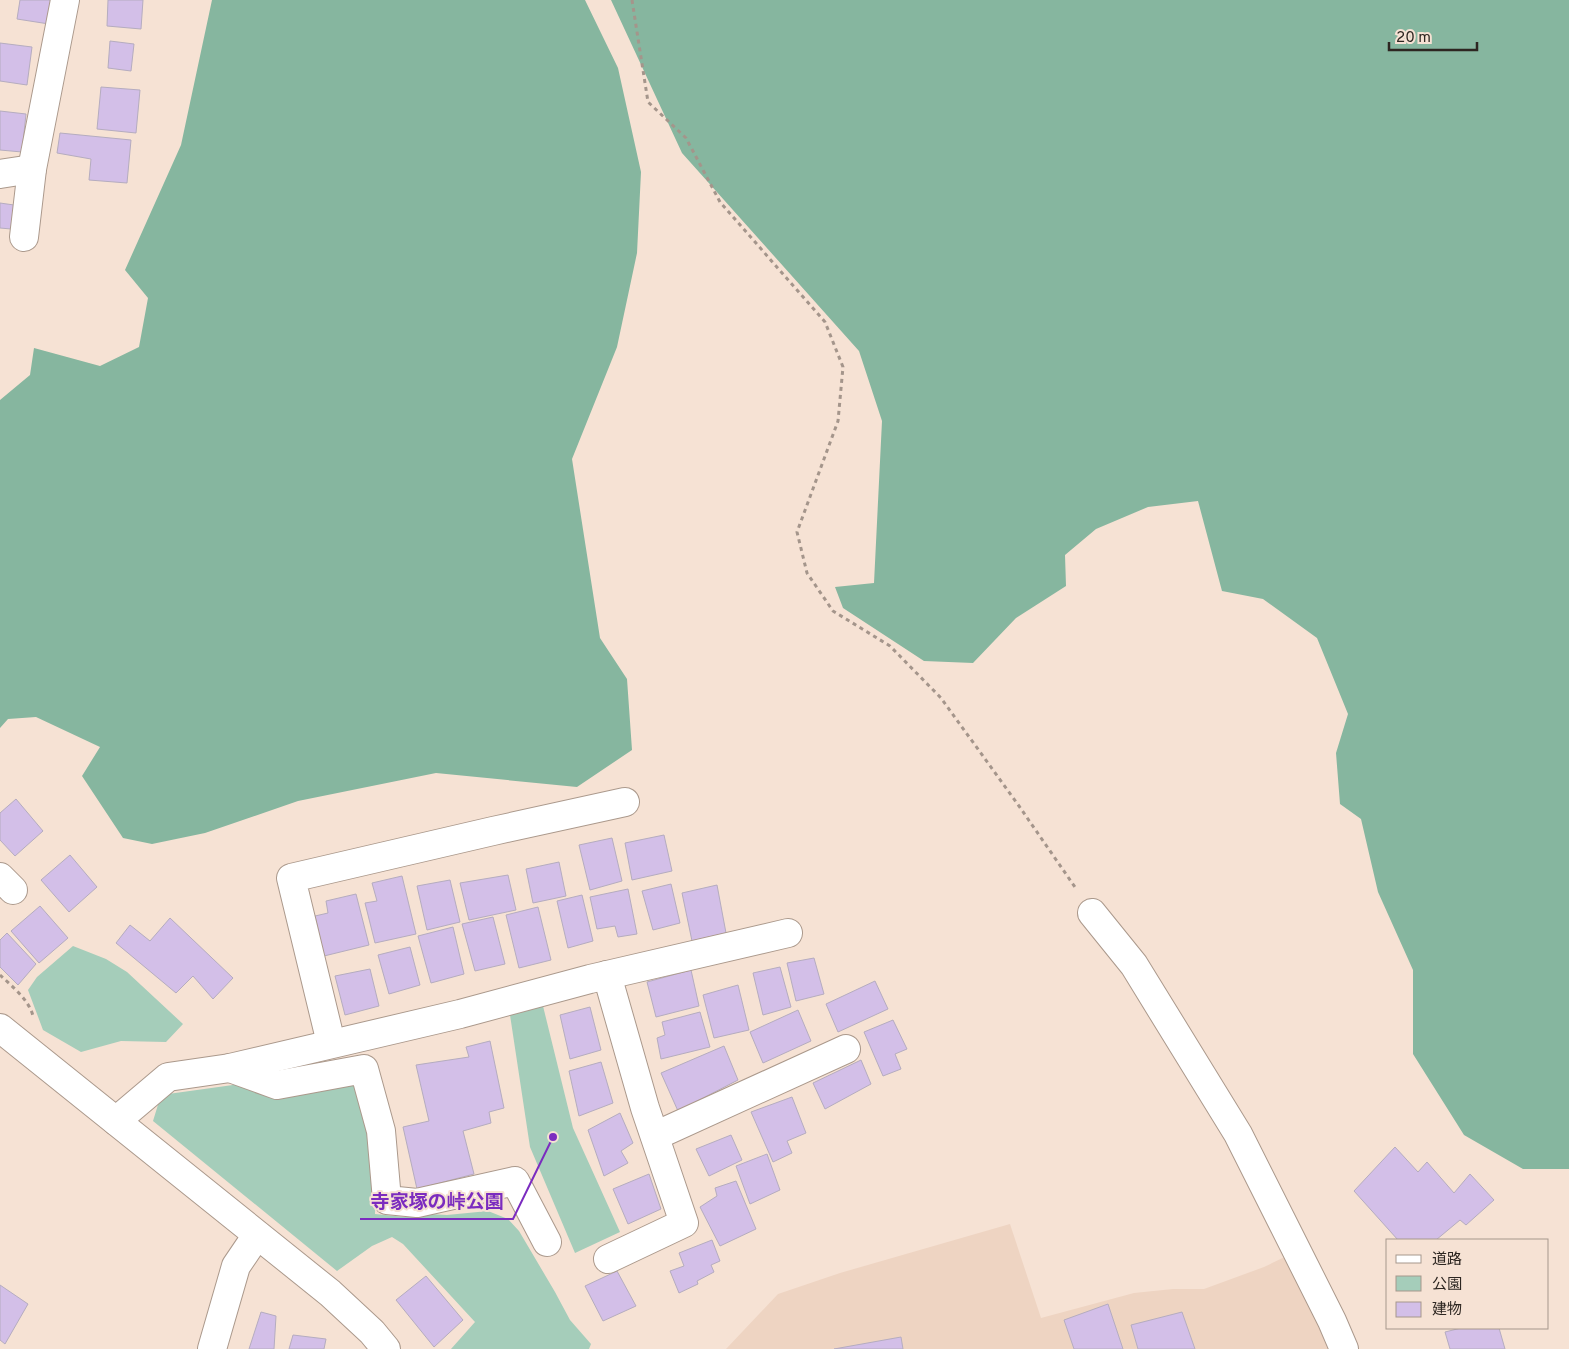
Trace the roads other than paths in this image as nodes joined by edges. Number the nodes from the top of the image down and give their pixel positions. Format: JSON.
{"nodes":[{"id":1,"x":65,"y":0,"type":"edge"},
{"id":2,"x":32,"y":169,"type":"junction"},
{"id":3,"x":0,"y":174,"type":"edge"},
{"id":4,"x":24,"y":237,"type":"dead end"},
{"id":5,"x":625,"y":802,"type":"dead end"},
{"id":6,"x":1092,"y":913,"type":"road end"},
{"id":7,"x":788,"y":932,"type":"dead end"},
{"id":8,"x":607,"y":975,"type":"junction"},
{"id":9,"x":0,"y":1028,"type":"edge"},
{"id":10,"x":331,"y":1043,"type":"junction"},
{"id":11,"x":846,"y":1049,"type":"dead end"},
{"id":12,"x":230,"y":1068,"type":"junction"},
{"id":13,"x":116,"y":1121,"type":"junction"},
{"id":14,"x":655,"y":1136,"type":"junction"},
{"id":15,"x":257,"y":1235,"type":"junction"},
{"id":16,"x":548,"y":1242,"type":"dead end"},
{"id":17,"x":608,"y":1259,"type":"dead end"},
{"id":18,"x":212,"y":1349,"type":"edge"},
{"id":19,"x":386,"y":1349,"type":"edge"},
{"id":20,"x":1344,"y":1349,"type":"edge"}],
"edges":[{"from":1,"to":2,"type":"street"},
{"from":2,"to":3,"type":"street"},
{"from":2,"to":4,"type":"street"},
{"from":5,"to":10,"type":"street"},
{"from":6,"to":20,"type":"street"},
{"from":7,"to":8,"type":"street"},
{"from":8,"to":10,"type":"street"},
{"from":8,"to":14,"type":"street"},
{"from":9,"to":13,"type":"street"},
{"from":10,"to":12,"type":"street"},
{"from":11,"to":14,"type":"street"},
{"from":12,"to":13,"type":"street"},
{"from":12,"to":16,"type":"street"},
{"from":13,"to":15,"type":"street"},
{"from":14,"to":17,"type":"street"},
{"from":15,"to":18,"type":"street"},
{"from":15,"to":19,"type":"street"}]}
